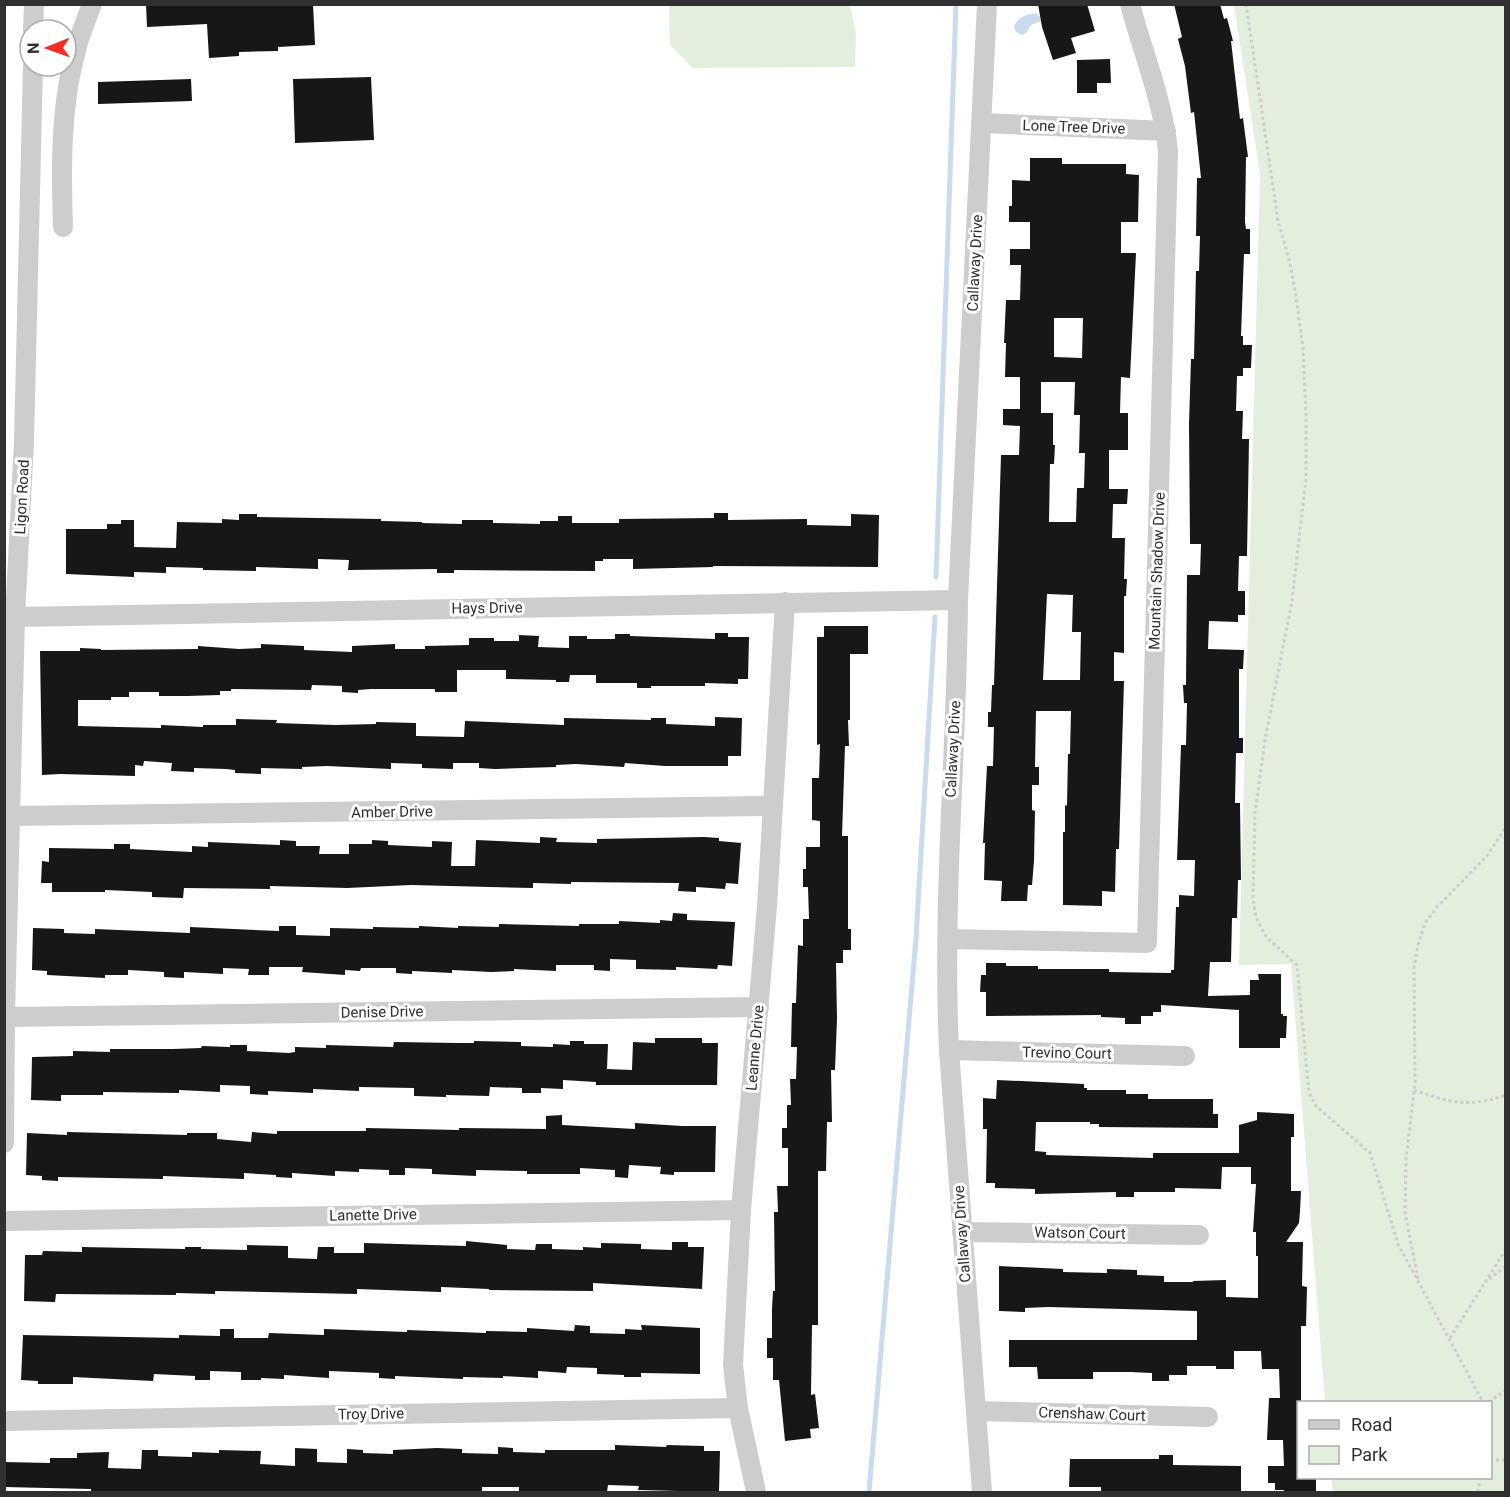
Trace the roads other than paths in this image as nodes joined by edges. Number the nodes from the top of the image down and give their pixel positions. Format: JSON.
{"nodes":[{"id":1,"x":92,"y":4,"type":"edge"},
{"id":2,"x":987,"y":4,"type":"edge"},
{"id":3,"x":1130,"y":4,"type":"edge"},
{"id":4,"x":33,"y":78,"type":"edge"},
{"id":5,"x":982,"y":123,"type":"junction"},
{"id":6,"x":1166,"y":131,"type":"junction"},
{"id":7,"x":63,"y":227,"type":"dead end"},
{"id":8,"x":958,"y":600,"type":"junction"},
{"id":9,"x":785,"y":602,"type":"junction"},
{"id":10,"x":15,"y":617,"type":"junction"},
{"id":11,"x":773,"y":806,"type":"junction"},
{"id":12,"x":11,"y":816,"type":"junction"},
{"id":13,"x":948,"y":939,"type":"junction"},
{"id":14,"x":759,"y":1007,"type":"junction"},
{"id":15,"x":5,"y":1017,"type":"edge"},
{"id":16,"x":949,"y":1050,"type":"junction"},
{"id":17,"x":1185,"y":1056,"type":"dead end"},
{"id":18,"x":4,"y":1143,"type":"edge"},
{"id":19,"x":741,"y":1210,"type":"junction"},
{"id":20,"x":4,"y":1221,"type":"edge"},
{"id":21,"x":962,"y":1232,"type":"junction"},
{"id":22,"x":1199,"y":1235,"type":"dead end"},
{"id":23,"x":738,"y":1408,"type":"junction"},
{"id":24,"x":976,"y":1411,"type":"junction"},
{"id":25,"x":1208,"y":1417,"type":"dead end"},
{"id":26,"x":4,"y":1421,"type":"edge"},
{"id":27,"x":756,"y":1492,"type":"edge"},
{"id":28,"x":982,"y":1492,"type":"edge"}],
"edges":[{"from":1,"to":7,"type":"street"},
{"from":2,"to":5,"type":"street","name":"Callaway Drive"},
{"from":3,"to":6,"type":"street","name":"Mountain Shadow Drive"},
{"from":4,"to":10,"type":"street","name":"Ligon Road"},
{"from":5,"to":6,"type":"street","name":"Lone Tree Drive"},
{"from":5,"to":8,"type":"street","name":"Callaway Drive"},
{"from":6,"to":13,"type":"street","name":"Mountain Shadow Drive"},
{"from":8,"to":9,"type":"street","name":"Hays Drive"},
{"from":8,"to":13,"type":"street","name":"Callaway Drive"},
{"from":9,"to":10,"type":"street","name":"Hays Drive"},
{"from":9,"to":11,"type":"street","name":"Leanne Drive"},
{"from":10,"to":12,"type":"street","name":"Ligon Road"},
{"from":11,"to":12,"type":"street","name":"Amber Drive"},
{"from":11,"to":14,"type":"street","name":"Leanne Drive"},
{"from":12,"to":15,"type":"street","name":"Ligon Road"},
{"from":13,"to":16,"type":"street","name":"Callaway Drive"},
{"from":14,"to":15,"type":"street","name":"Denise Drive"},
{"from":14,"to":19,"type":"street","name":"Leanne Drive"},
{"from":15,"to":18,"type":"street","name":"Ligon Road"},
{"from":16,"to":17,"type":"street","name":"Trevino Court"},
{"from":16,"to":21,"type":"street","name":"Callaway Drive"},
{"from":19,"to":20,"type":"street","name":"Lanette Drive"},
{"from":19,"to":23,"type":"street","name":"Leanne Drive"},
{"from":21,"to":22,"type":"street","name":"Watson Court"},
{"from":21,"to":24,"type":"street","name":"Callaway Drive"},
{"from":23,"to":26,"type":"street","name":"Troy Drive"},
{"from":23,"to":27,"type":"street","name":"Leanne Drive"},
{"from":24,"to":25,"type":"street","name":"Crenshaw Court"},
{"from":24,"to":28,"type":"street","name":"Callaway Drive"}]}
